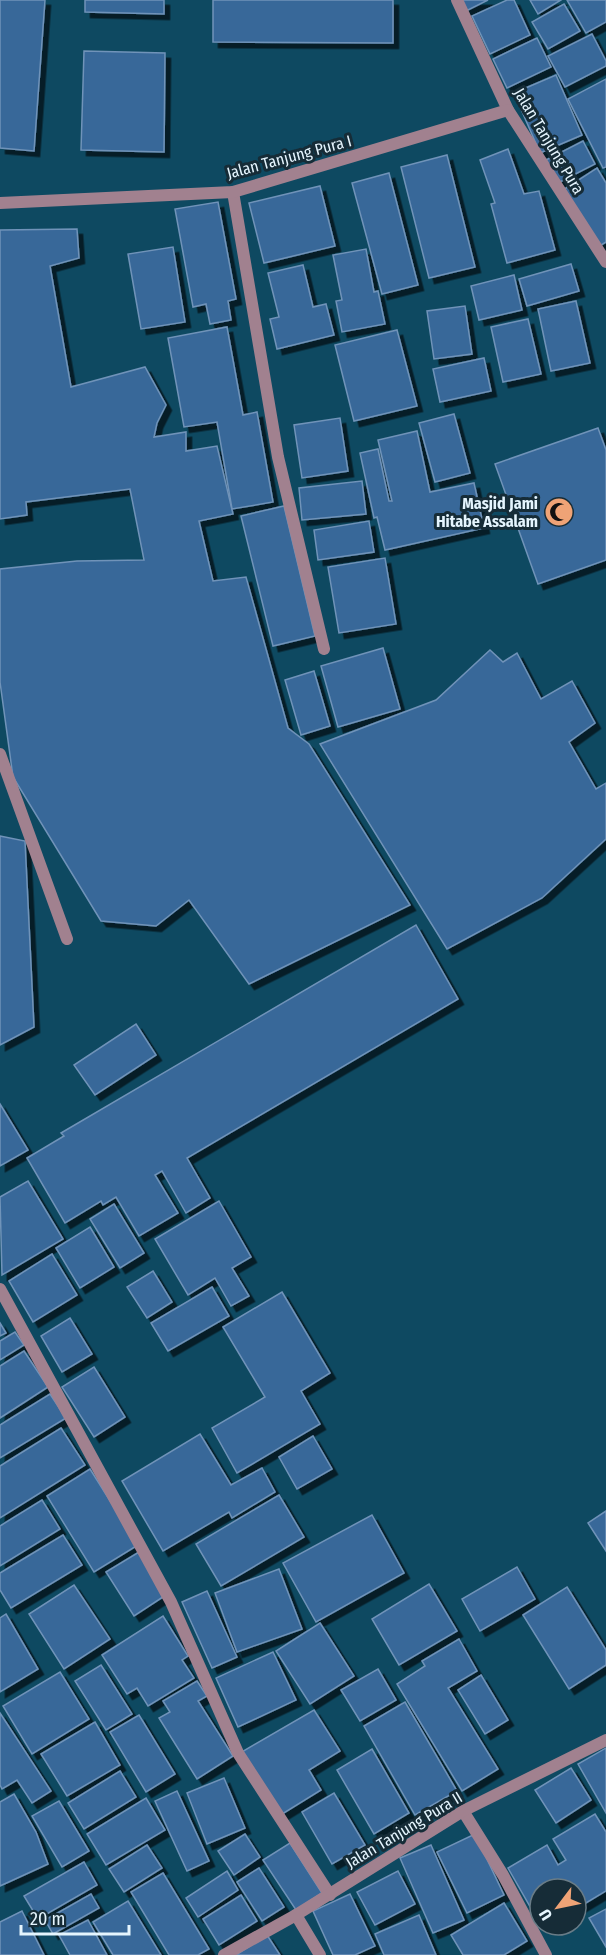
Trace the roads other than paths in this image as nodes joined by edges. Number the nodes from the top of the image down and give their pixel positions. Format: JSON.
{"nodes":[{"id":1,"x":457,"y":0,"type":"edge"},
{"id":2,"x":508,"y":110,"type":"junction"},
{"id":3,"x":233,"y":192,"type":"junction"},
{"id":4,"x":0,"y":203,"type":"edge"},
{"id":5,"x":604,"y":256,"type":"edge"},
{"id":6,"x":324,"y":649,"type":"dead end"},
{"id":7,"x":0,"y":754,"type":"edge"},
{"id":8,"x":68,"y":939,"type":"dead end"},
{"id":9,"x":0,"y":1289,"type":"edge"},
{"id":10,"x":606,"y":1740,"type":"edge"},
{"id":11,"x":463,"y":1812,"type":"junction"},
{"id":12,"x":330,"y":1895,"type":"junction"},
{"id":13,"x":296,"y":1916,"type":"junction"},
{"id":14,"x":224,"y":1955,"type":"edge"},
{"id":15,"x":320,"y":1955,"type":"edge"},
{"id":16,"x":546,"y":1955,"type":"edge"}],
"edges":[{"from":1,"to":2,"type":"street","name":"Jalan Tanjung Pura"},
{"from":2,"to":3,"type":"street","name":"Jalan Tanjung Pura I"},
{"from":2,"to":5,"type":"street","name":"Jalan Tanjung Pura"},
{"from":3,"to":4,"type":"street","name":"Jalan Tanjung Pura I"},
{"from":3,"to":6,"type":"street"},
{"from":7,"to":8,"type":"street"},
{"from":9,"to":12,"type":"street"},
{"from":10,"to":11,"type":"street","name":"Jalan Tanjung Pura II"},
{"from":11,"to":12,"type":"street","name":"Jalan Tanjung Pura II"},
{"from":11,"to":16,"type":"street"},
{"from":12,"to":13,"type":"street","name":"Jalan Tanjung Pura II"},
{"from":13,"to":14,"type":"street","name":"Jalan Tanjung Pura II"},
{"from":13,"to":15,"type":"street"}]}
